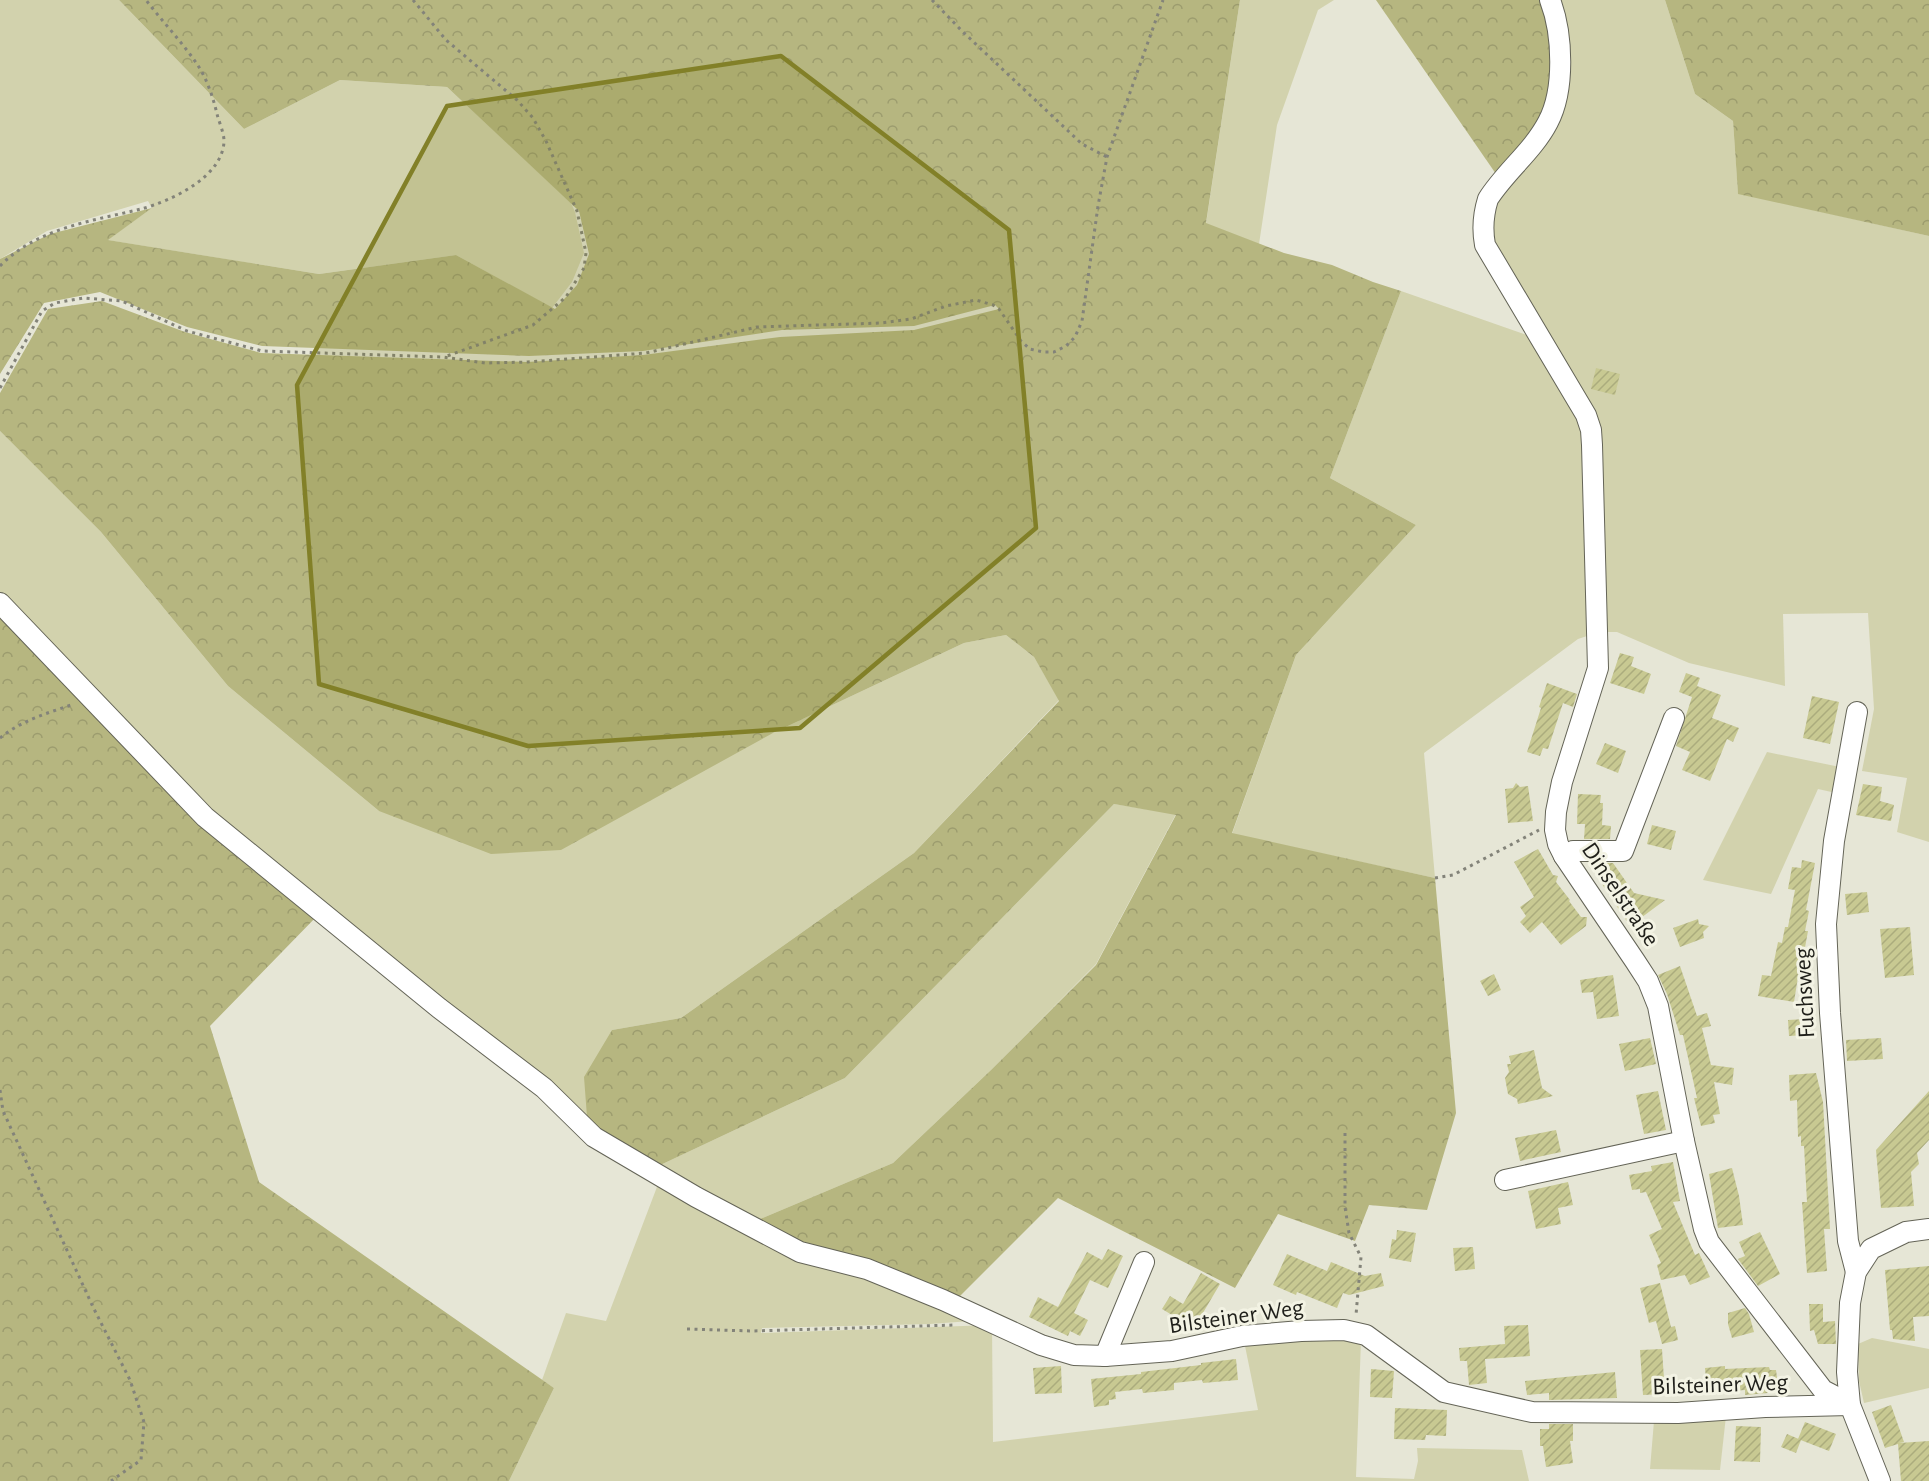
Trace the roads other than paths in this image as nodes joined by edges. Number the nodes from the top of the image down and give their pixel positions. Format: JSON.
{"nodes":[{"id":1,"x":1550,"y":0,"type":"edge"},
{"id":2,"x":0,"y":603,"type":"edge"},
{"id":3,"x":1857,"y":712,"type":"dead end"},
{"id":4,"x":1674,"y":718,"type":"dead end"},
{"id":5,"x":1564,"y":856,"type":"junction"},
{"id":6,"x":1684,"y":1141,"type":"junction"},
{"id":7,"x":1505,"y":1180,"type":"dead end"},
{"id":8,"x":1929,"y":1229,"type":"edge"},
{"id":9,"x":1144,"y":1262,"type":"dead end"},
{"id":10,"x":1856,"y":1272,"type":"junction"},
{"id":11,"x":1105,"y":1356,"type":"junction"},
{"id":12,"x":1850,"y":1405,"type":"junction"},
{"id":13,"x":1880,"y":1481,"type":"edge"}],
"edges":[{"from":1,"to":5,"type":"street","name":"Dinselstraße"},
{"from":2,"to":11,"type":"street","name":"Bilsteiner Weg"},
{"from":3,"to":10,"type":"street","name":"Fuchsweg"},
{"from":4,"to":5,"type":"street"},
{"from":5,"to":6,"type":"street","name":"Dinselstraße"},
{"from":6,"to":7,"type":"street"},
{"from":6,"to":12,"type":"street","name":"Dinselstraße"},
{"from":8,"to":10,"type":"street"},
{"from":9,"to":11,"type":"street"},
{"from":10,"to":12,"type":"street"},
{"from":11,"to":12,"type":"street","name":"Bilsteiner Weg"},
{"from":12,"to":13,"type":"street"}]}
